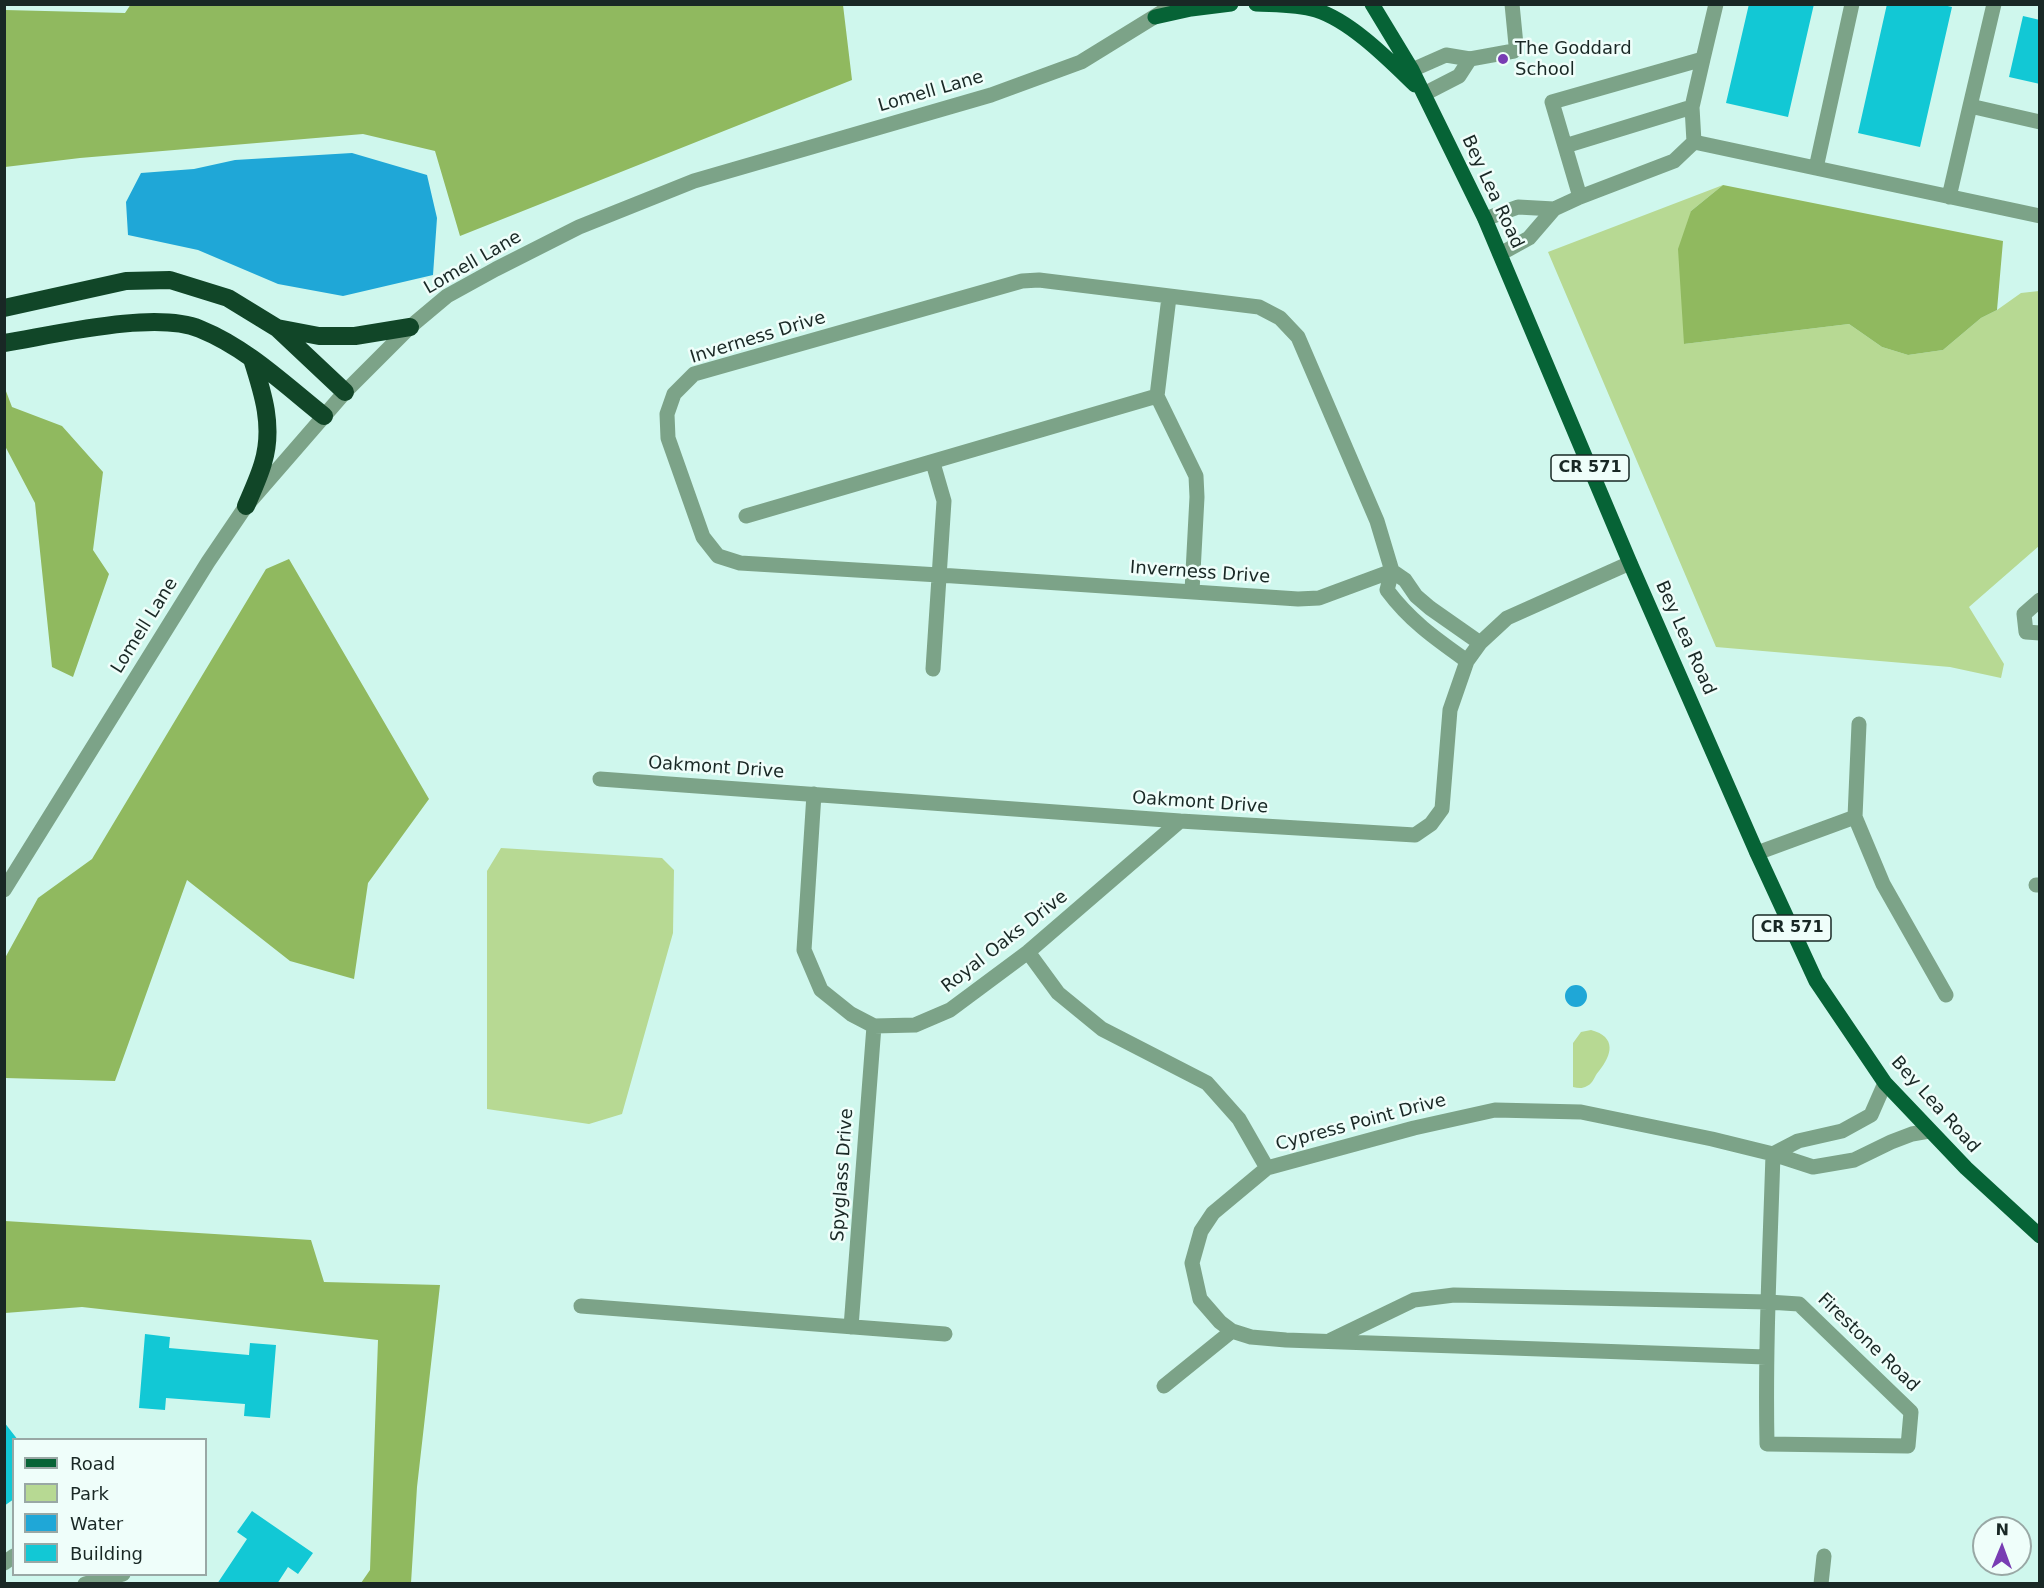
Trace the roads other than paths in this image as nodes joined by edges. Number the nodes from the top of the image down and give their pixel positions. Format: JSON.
{"nodes":[{"id":1,"x":1175,"y":4,"type":"edge"},
{"id":2,"x":1231,"y":4,"type":"edge"},
{"id":3,"x":1256,"y":4,"type":"edge"},
{"id":4,"x":1372,"y":4,"type":"edge"},
{"id":5,"x":1512,"y":4,"type":"edge"},
{"id":6,"x":1716,"y":4,"type":"edge"},
{"id":7,"x":1852,"y":4,"type":"edge"},
{"id":8,"x":1994,"y":4,"type":"edge"},
{"id":9,"x":1155,"y":17,"type":"junction"},
{"id":10,"x":1470,"y":59,"type":"junction"},
{"id":11,"x":1703,"y":59,"type":"junction"},
{"id":12,"x":1412,"y":70,"type":"junction"},
{"id":13,"x":1425,"y":94,"type":"junction"},
{"id":14,"x":1970,"y":106,"type":"junction"},
{"id":15,"x":1692,"y":107,"type":"junction"},
{"id":16,"x":2040,"y":122,"type":"edge"},
{"id":17,"x":1694,"y":142,"type":"junction"},
{"id":18,"x":1565,"y":146,"type":"junction"},
{"id":19,"x":1816,"y":168,"type":"junction"},
{"id":20,"x":1580,"y":197,"type":"junction"},
{"id":21,"x":1949,"y":197,"type":"junction"},
{"id":22,"x":1554,"y":209,"type":"junction"},
{"id":23,"x":2040,"y":216,"type":"edge"},
{"id":24,"x":1485,"y":219,"type":"junction"},
{"id":25,"x":1500,"y":254,"type":"junction"},
{"id":26,"x":1169,"y":297,"type":"junction"},
{"id":27,"x":4,"y":308,"type":"edge"},
{"id":28,"x":410,"y":327,"type":"junction"},
{"id":29,"x":277,"y":328,"type":"junction"},
{"id":30,"x":4,"y":344,"type":"edge"},
{"id":31,"x":252,"y":359,"type":"junction"},
{"id":32,"x":345,"y":392,"type":"junction"},
{"id":33,"x":1157,"y":396,"type":"junction"},
{"id":34,"x":324,"y":416,"type":"junction"},
{"id":35,"x":933,"y":463,"type":"junction"},
{"id":36,"x":246,"y":506,"type":"junction"},
{"id":37,"x":746,"y":516,"type":"dead end"},
{"id":38,"x":1630,"y":563,"type":"junction"},
{"id":39,"x":1392,"y":571,"type":"junction"},
{"id":40,"x":939,"y":574,"type":"junction"},
{"id":41,"x":1192,"y":591,"type":"junction"},
{"id":42,"x":2040,"y":600,"type":"edge"},
{"id":43,"x":2040,"y":633,"type":"edge"},
{"id":44,"x":1480,"y":643,"type":"junction"},
{"id":45,"x":1467,"y":661,"type":"junction"},
{"id":46,"x":933,"y":669,"type":"dead end"},
{"id":47,"x":1859,"y":724,"type":"dead end"},
{"id":48,"x":600,"y":779,"type":"dead end"},
{"id":49,"x":814,"y":794,"type":"junction"},
{"id":50,"x":1855,"y":817,"type":"junction"},
{"id":51,"x":1180,"y":821,"type":"junction"},
{"id":52,"x":1757,"y":853,"type":"junction"},
{"id":53,"x":4,"y":890,"type":"edge"},
{"id":54,"x":1028,"y":952,"type":"junction"},
{"id":55,"x":1946,"y":994,"type":"dead end"},
{"id":56,"x":874,"y":1026,"type":"junction"},
{"id":57,"x":1885,"y":1083,"type":"junction"},
{"id":58,"x":1929,"y":1131,"type":"junction"},
{"id":59,"x":1773,"y":1154,"type":"junction"},
{"id":60,"x":1268,"y":1168,"type":"junction"},
{"id":61,"x":2040,"y":1236,"type":"edge"},
{"id":62,"x":1768,"y":1302,"type":"junction"},
{"id":63,"x":581,"y":1306,"type":"dead end"},
{"id":64,"x":851,"y":1327,"type":"junction"},
{"id":65,"x":1232,"y":1331,"type":"junction"},
{"id":66,"x":945,"y":1334,"type":"dead end"},
{"id":67,"x":1329,"y":1341,"type":"junction"},
{"id":68,"x":1766,"y":1357,"type":"junction"},
{"id":69,"x":1164,"y":1386,"type":"dead end"},
{"id":70,"x":1824,"y":1556,"type":"dead end"},
{"id":71,"x":119,"y":1576,"type":"edge"},
{"id":72,"x":85,"y":1584,"type":"edge"},
{"id":73,"x":1821,"y":1584,"type":"edge"}],
"edges":[{"from":1,"to":9,"type":"street","name":"Lomell Lane"},
{"from":2,"to":9,"type":"main road"},
{"from":3,"to":13,"type":"main road"},
{"from":4,"to":12,"type":"main road","name":"Bey Lea Road","number":"CR 571"},
{"from":5,"to":10,"type":"street"},
{"from":6,"to":11,"type":"street"},
{"from":7,"to":19,"type":"street"},
{"from":8,"to":14,"type":"street"},
{"from":9,"to":28,"type":"street","name":"Lomell Lane"},
{"from":10,"to":12,"type":"street"},
{"from":10,"to":13,"type":"street"},
{"from":11,"to":15,"type":"street"},
{"from":11,"to":18,"type":"street"},
{"from":12,"to":13,"type":"main road","name":"Bey Lea Road","number":"CR 571"},
{"from":13,"to":24,"type":"main road","name":"Bey Lea Road","number":"CR 571"},
{"from":14,"to":16,"type":"street"},
{"from":14,"to":21,"type":"street"},
{"from":15,"to":17,"type":"street"},
{"from":15,"to":18,"type":"street"},
{"from":17,"to":19,"type":"street"},
{"from":17,"to":20,"type":"street"},
{"from":18,"to":20,"type":"street"},
{"from":19,"to":21,"type":"street"},
{"from":20,"to":22,"type":"street"},
{"from":21,"to":23,"type":"street"},
{"from":22,"to":24,"type":"street"},
{"from":22,"to":25,"type":"street"},
{"from":24,"to":25,"type":"main road","name":"Bey Lea Road","number":"CR 571"},
{"from":25,"to":38,"type":"main road","name":"Bey Lea Road","number":"CR 571"},
{"from":26,"to":33,"type":"street"},
{"from":26,"to":39,"type":"street","name":"Inverness Drive"},
{"from":26,"to":40,"type":"street","name":"Inverness Drive"},
{"from":27,"to":29,"type":"highway"},
{"from":28,"to":29,"type":"highway"},
{"from":28,"to":32,"type":"street","name":"Lomell Lane"},
{"from":29,"to":32,"type":"highway"},
{"from":30,"to":31,"type":"highway"},
{"from":31,"to":34,"type":"highway"},
{"from":31,"to":36,"type":"highway"},
{"from":32,"to":34,"type":"street","name":"Lomell Lane"},
{"from":33,"to":35,"type":"street"},
{"from":33,"to":41,"type":"street"},
{"from":34,"to":36,"type":"street","name":"Lomell Lane"},
{"from":35,"to":37,"type":"street"},
{"from":35,"to":40,"type":"street"},
{"from":36,"to":53,"type":"street","name":"Lomell Lane"},
{"from":38,"to":44,"type":"street","name":"Oakmont Drive"},
{"from":38,"to":52,"type":"main road","name":"Bey Lea Road","number":"CR 571"},
{"from":39,"to":41,"type":"street","name":"Inverness Drive"},
{"from":39,"to":44,"type":"street","name":"Inverness Drive"},
{"from":39,"to":45,"type":"street","name":"Inverness Drive"},
{"from":40,"to":41,"type":"street","name":"Inverness Drive"},
{"from":40,"to":46,"type":"street"},
{"from":42,"to":43,"type":"street"},
{"from":44,"to":45,"type":"street","name":"Oakmont Drive"},
{"from":45,"to":51,"type":"street","name":"Oakmont Drive"},
{"from":47,"to":50,"type":"street"},
{"from":48,"to":49,"type":"street","name":"Oakmont Drive"},
{"from":49,"to":51,"type":"street","name":"Oakmont Drive"},
{"from":49,"to":56,"type":"street"},
{"from":50,"to":52,"type":"street"},
{"from":50,"to":55,"type":"street"},
{"from":51,"to":54,"type":"street","name":"Royal Oaks Drive"},
{"from":52,"to":57,"type":"main road","name":"Bey Lea Road","number":"CR 571"},
{"from":54,"to":56,"type":"street","name":"Royal Oaks Drive"},
{"from":54,"to":60,"type":"street"},
{"from":56,"to":64,"type":"street","name":"Spyglass Drive"},
{"from":57,"to":58,"type":"main road","name":"Bey Lea Road","number":"CR 571"},
{"from":57,"to":59,"type":"street"},
{"from":58,"to":59,"type":"street"},
{"from":58,"to":61,"type":"main road","name":"Bey Lea Road","number":"CR 571"},
{"from":59,"to":60,"type":"street","name":"Cypress Point Drive"},
{"from":59,"to":62,"type":"street","name":"Firestone Road"},
{"from":60,"to":65,"type":"street","name":"Cypress Point Drive"},
{"from":62,"to":67,"type":"street","name":"Firestone Road"},
{"from":62,"to":68,"type":"street","name":"Firestone Road"},
{"from":62,"to":68,"type":"street","name":"Firestone Road"},
{"from":63,"to":64,"type":"street"},
{"from":64,"to":66,"type":"street"},
{"from":65,"to":67,"type":"street","name":"Cypress Point Drive"},
{"from":65,"to":69,"type":"street"},
{"from":67,"to":68,"type":"street","name":"Cypress Point Drive"},
{"from":70,"to":73,"type":"street"},
{"from":71,"to":72,"type":"street"}]}
